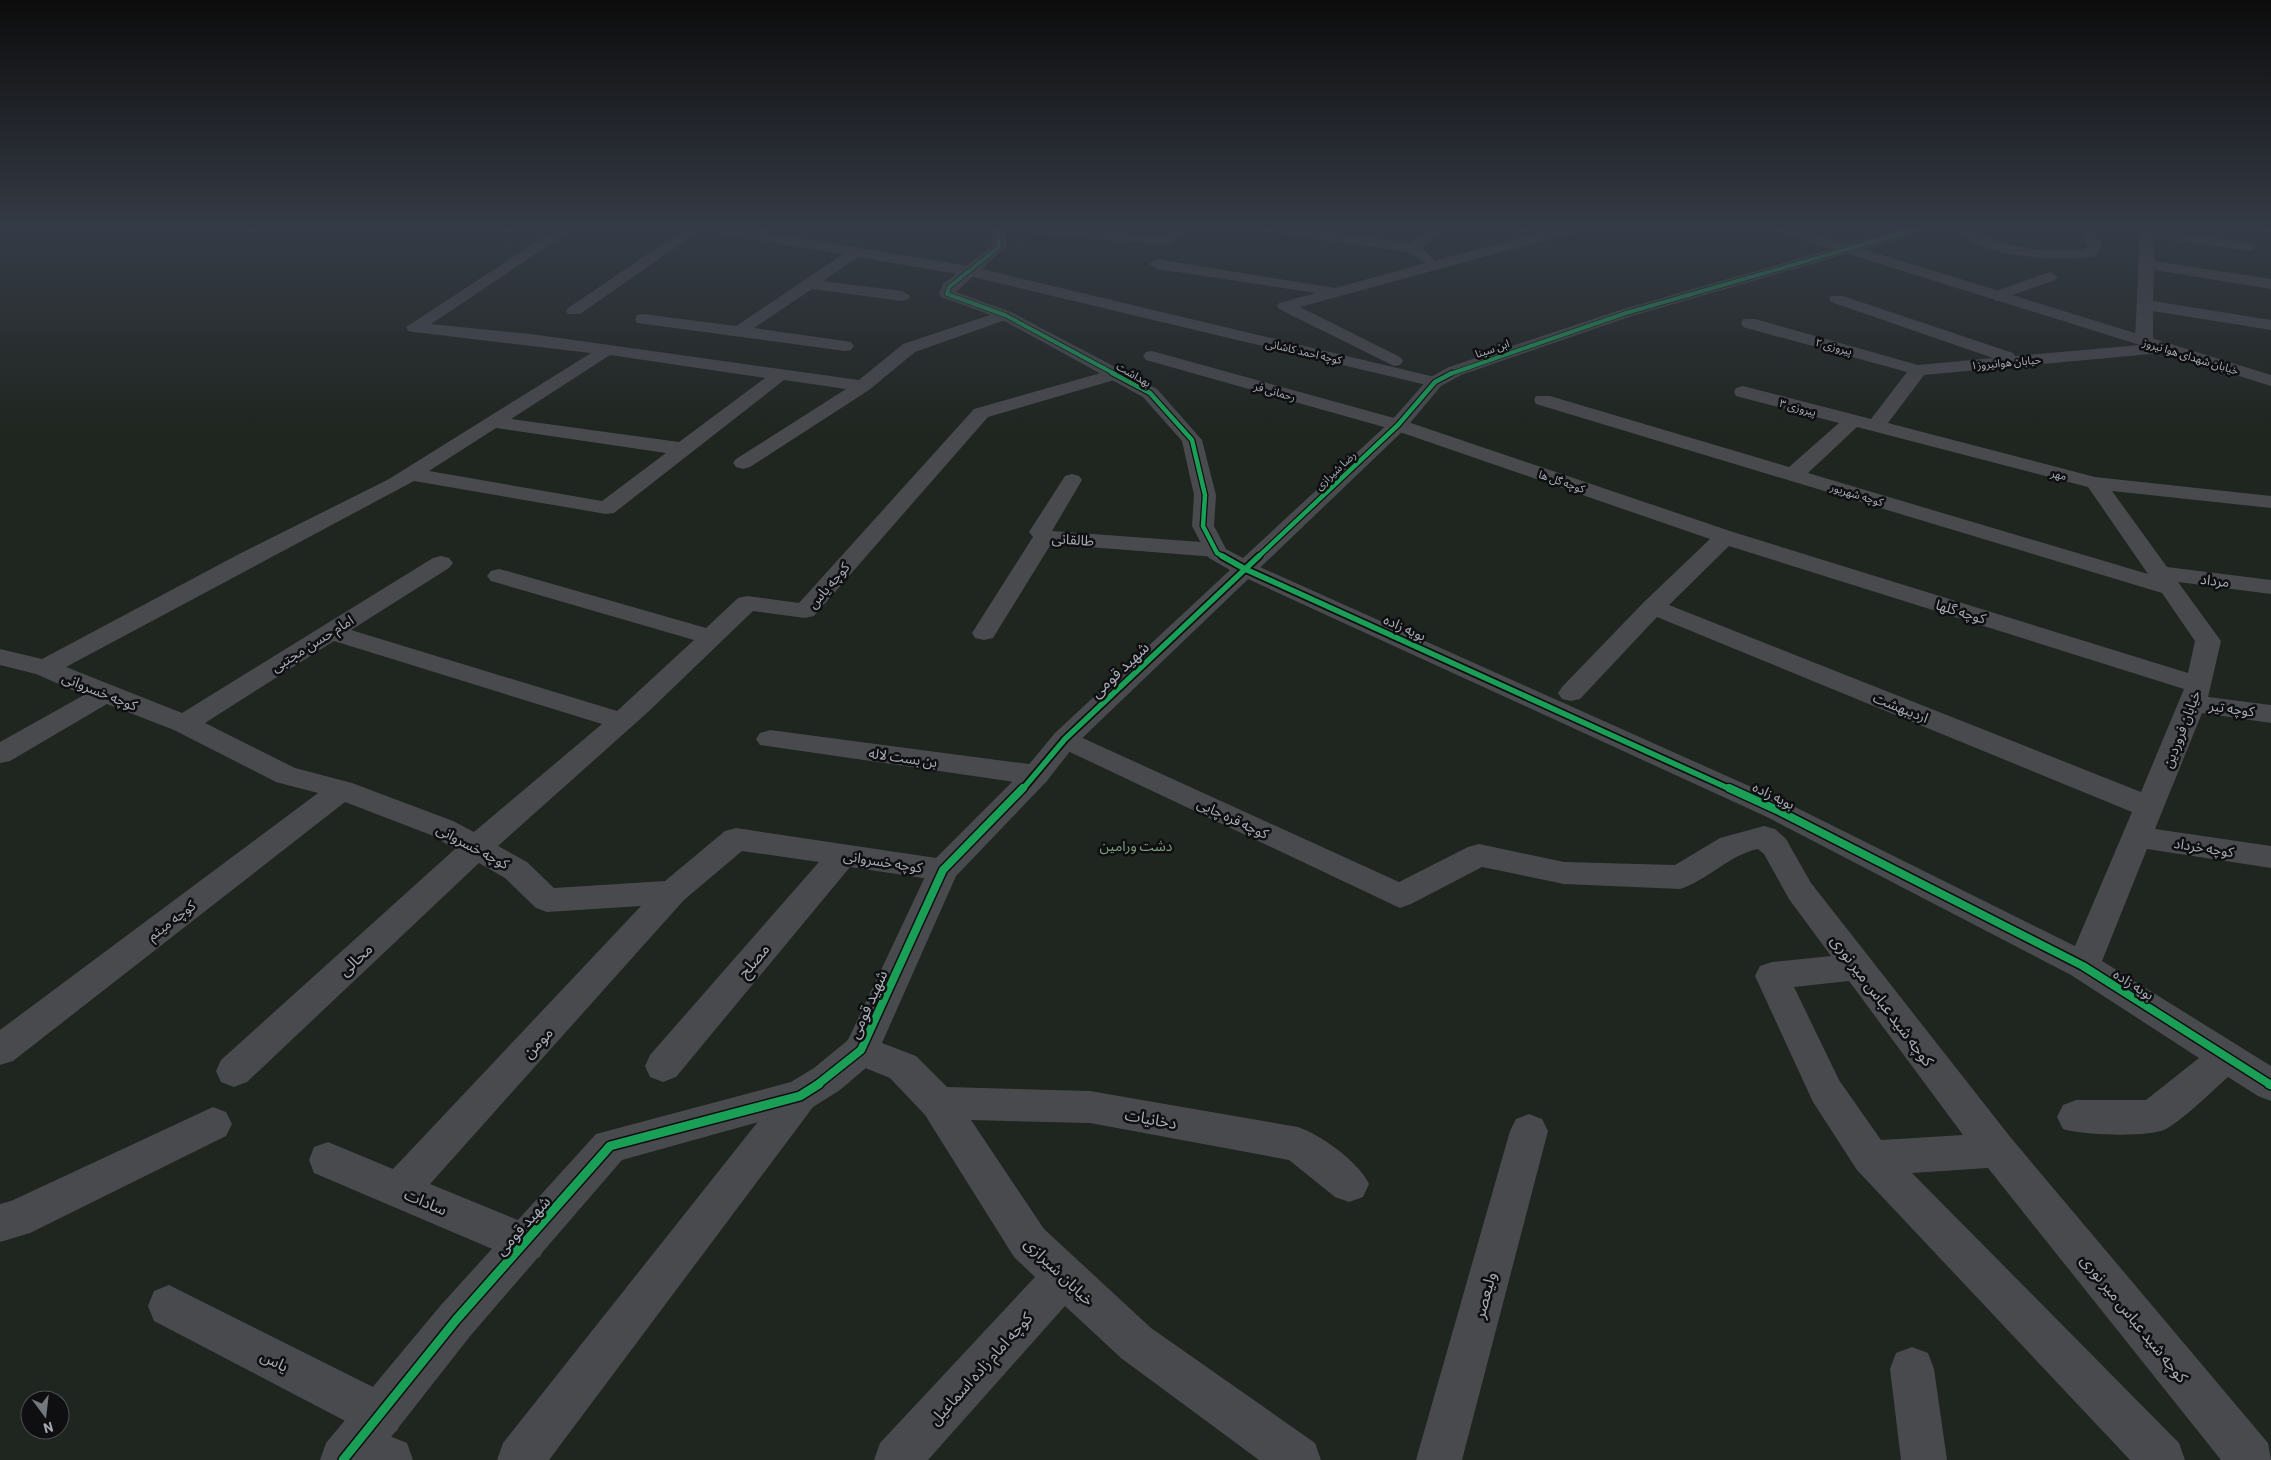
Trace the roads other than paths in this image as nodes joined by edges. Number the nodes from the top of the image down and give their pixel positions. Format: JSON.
{"nodes":[{"id":1,"x":461,"y":297,"type":"edge"},
{"id":2,"x":594,"y":297,"type":"edge"},
{"id":3,"x":789,"y":297,"type":"edge"},
{"id":4,"x":954,"y":297,"type":"edge"},
{"id":5,"x":1079,"y":297,"type":"edge"},
{"id":6,"x":1317,"y":297,"type":"edge"},
{"id":7,"x":1680,"y":297,"type":"edge"},
{"id":8,"x":2000,"y":297,"type":"edge"},
{"id":9,"x":2145,"y":297,"type":"edge"},
{"id":10,"x":1837,"y":299,"type":"dead end"},
{"id":11,"x":2145,"y":305,"type":"junction"},
{"id":12,"x":574,"y":311,"type":"dead end"},
{"id":13,"x":1005,"y":314,"type":"junction"},
{"id":14,"x":643,"y":319,"type":"dead end"},
{"id":15,"x":1749,"y":323,"type":"dead end"},
{"id":16,"x":2271,"y":325,"type":"edge"},
{"id":17,"x":739,"y":331,"type":"junction"},
{"id":18,"x":2144,"y":341,"type":"junction"},
{"id":19,"x":845,"y":346,"type":"dead end"},
{"id":20,"x":2166,"y":348,"type":"junction"},
{"id":21,"x":608,"y":350,"type":"junction"},
{"id":22,"x":1152,"y":356,"type":"dead end"},
{"id":23,"x":2018,"y":361,"type":"junction"},
{"id":24,"x":1918,"y":370,"type":"junction"},
{"id":25,"x":781,"y":374,"type":"junction"},
{"id":26,"x":1115,"y":374,"type":"junction"},
{"id":27,"x":2265,"y":380,"type":"edge"},
{"id":28,"x":1435,"y":382,"type":"junction"},
{"id":29,"x":863,"y":386,"type":"junction"},
{"id":30,"x":1743,"y":392,"type":"dead end"},
{"id":31,"x":1543,"y":400,"type":"dead end"},
{"id":32,"x":1852,"y":421,"type":"junction"},
{"id":33,"x":492,"y":422,"type":"junction"},
{"id":34,"x":1398,"y":425,"type":"junction"},
{"id":35,"x":1875,"y":427,"type":"junction"},
{"id":36,"x":682,"y":450,"type":"junction"},
{"id":37,"x":743,"y":463,"type":"dead end"},
{"id":38,"x":410,"y":474,"type":"junction"},
{"id":39,"x":1794,"y":475,"type":"junction"},
{"id":40,"x":1072,"y":480,"type":"dead end"},
{"id":41,"x":2095,"y":483,"type":"junction"},
{"id":42,"x":2271,"y":502,"type":"edge"},
{"id":43,"x":1044,"y":537,"type":"junction"},
{"id":44,"x":1725,"y":537,"type":"junction"},
{"id":45,"x":1215,"y":550,"type":"junction"},
{"id":46,"x":441,"y":563,"type":"dead end"},
{"id":47,"x":1244,"y":569,"type":"junction"},
{"id":48,"x":499,"y":576,"type":"dead end"},
{"id":49,"x":2165,"y":580,"type":"junction"},
{"id":50,"x":2271,"y":587,"type":"edge"},
{"id":51,"x":1653,"y":607,"type":"junction"},
{"id":52,"x":330,"y":632,"type":"junction"},
{"id":53,"x":984,"y":633,"type":"dead end"},
{"id":54,"x":711,"y":637,"type":"junction"},
{"id":55,"x":0,"y":657,"type":"edge"},
{"id":56,"x":45,"y":668,"type":"junction"},
{"id":57,"x":1571,"y":692,"type":"dead end"},
{"id":58,"x":105,"y":694,"type":"junction"},
{"id":59,"x":2195,"y":694,"type":"junction"},
{"id":60,"x":2271,"y":714,"type":"edge"},
{"id":61,"x":622,"y":721,"type":"junction"},
{"id":62,"x":184,"y":724,"type":"junction"},
{"id":63,"x":770,"y":739,"type":"dead end"},
{"id":64,"x":1065,"y":739,"type":"junction"},
{"id":65,"x":0,"y":754,"type":"edge"},
{"id":66,"x":1036,"y":775,"type":"junction"},
{"id":67,"x":342,"y":790,"type":"junction"},
{"id":68,"x":2149,"y":807,"type":"junction"},
{"id":69,"x":1770,"y":824,"type":"junction"},
{"id":70,"x":2137,"y":837,"type":"junction"},
{"id":71,"x":477,"y":847,"type":"junction"},
{"id":72,"x":843,"y":854,"type":"junction"},
{"id":73,"x":2271,"y":857,"type":"edge"},
{"id":74,"x":943,"y":870,"type":"junction"},
{"id":75,"x":673,"y":892,"type":"junction"},
{"id":76,"x":2082,"y":966,"type":"junction"},
{"id":77,"x":1858,"y":967,"type":"junction"},
{"id":78,"x":0,"y":1050,"type":"edge"},
{"id":79,"x":861,"y":1050,"type":"junction"},
{"id":80,"x":2226,"y":1057,"type":"junction"},
{"id":81,"x":663,"y":1066,"type":"dead end"},
{"id":82,"x":234,"y":1071,"type":"dead end"},
{"id":83,"x":2271,"y":1085,"type":"edge"},
{"id":84,"x":800,"y":1096,"type":"junction"},
{"id":85,"x":938,"y":1103,"type":"junction"},
{"id":86,"x":2076,"y":1117,"type":"dead end"},
{"id":87,"x":213,"y":1124,"type":"dead end"},
{"id":88,"x":1529,"y":1131,"type":"dead end"},
{"id":89,"x":1997,"y":1150,"type":"junction"},
{"id":90,"x":1871,"y":1158,"type":"junction"},
{"id":91,"x":328,"y":1160,"type":"dead end"},
{"id":92,"x":1349,"y":1184,"type":"dead end"},
{"id":93,"x":399,"y":1190,"type":"junction"},
{"id":94,"x":0,"y":1223,"type":"edge"},
{"id":95,"x":525,"y":1243,"type":"junction"},
{"id":96,"x":1064,"y":1276,"type":"junction"},
{"id":97,"x":169,"y":1306,"type":"dead end"},
{"id":98,"x":1912,"y":1369,"type":"dead end"},
{"id":99,"x":367,"y":1445,"type":"edge"},
{"id":100,"x":520,"y":1460,"type":"edge"},
{"id":101,"x":897,"y":1460,"type":"edge"},
{"id":102,"x":1298,"y":1460,"type":"edge"},
{"id":103,"x":1439,"y":1460,"type":"edge"},
{"id":104,"x":1924,"y":1460,"type":"edge"},
{"id":105,"x":2162,"y":1460,"type":"edge"},
{"id":106,"x":2251,"y":1460,"type":"edge"}],
"edges":[{"from":1,"to":21,"type":"street"},
{"from":2,"to":12,"type":"street"},
{"from":3,"to":17,"type":"street"},
{"from":4,"to":13,"type":"street","name":"بهداشت"},
{"from":5,"to":28,"type":"street","name":"کوچه احمد کاشانی"},
{"from":6,"to":28,"type":"street"},
{"from":7,"to":28,"type":"street","name":"ابن سینا"},
{"from":8,"to":18,"type":"main road","name":"خیابان شهدای هوا نیروز"},
{"from":9,"to":11,"type":"street"},
{"from":10,"to":23,"type":"street"},
{"from":11,"to":16,"type":"street"},
{"from":11,"to":18,"type":"street"},
{"from":13,"to":26,"type":"street","name":"بهداشت"},
{"from":13,"to":29,"type":"street"},
{"from":14,"to":17,"type":"street"},
{"from":15,"to":24,"type":"street","name":"پیروزی ۲"},
{"from":17,"to":19,"type":"street"},
{"from":18,"to":20,"type":"main road","name":"خیابان شهدای هوا نیروز"},
{"from":20,"to":23,"type":"street","name":"حیابان هوانیروز۱"},
{"from":20,"to":27,"type":"main road","name":"خیابان شهدای هوا نیروز"},
{"from":21,"to":25,"type":"street"},
{"from":21,"to":33,"type":"street"},
{"from":22,"to":34,"type":"street","name":"رحمانی فر"},
{"from":23,"to":24,"type":"street","name":"حیابان هوانیروز۱"},
{"from":24,"to":35,"type":"street"},
{"from":25,"to":29,"type":"street"},
{"from":25,"to":36,"type":"street"},
{"from":26,"to":45,"type":"street","name":"بهداشت"},
{"from":26,"to":54,"type":"street","name":"کوچه یاس"},
{"from":28,"to":34,"type":"street","name":"رضا شیرازی"},
{"from":29,"to":37,"type":"street"},
{"from":30,"to":32,"type":"street","name":"پیروزی ۳"},
{"from":31,"to":39,"type":"street","name":"کوچه شهریور"},
{"from":32,"to":35,"type":"street","name":"مهر"},
{"from":32,"to":39,"type":"street"},
{"from":33,"to":36,"type":"street"},
{"from":33,"to":38,"type":"street"},
{"from":34,"to":44,"type":"street","name":"کوچه گل ها"},
{"from":34,"to":47,"type":"street","name":"رضا شیرازی"},
{"from":35,"to":41,"type":"street","name":"مهر"},
{"from":36,"to":38,"type":"street"},
{"from":38,"to":56,"type":"street"},
{"from":39,"to":49,"type":"street","name":"کوچه شهریور"},
{"from":40,"to":43,"type":"street"},
{"from":41,"to":42,"type":"street","name":"مهر"},
{"from":41,"to":49,"type":"street","name":"خیابان فروردین"},
{"from":43,"to":45,"type":"street","name":"طالقانی"},
{"from":43,"to":53,"type":"street","name":"طالقانی"},
{"from":44,"to":51,"type":"street"},
{"from":44,"to":59,"type":"street","name":"کوچه گلها"},
{"from":45,"to":47,"type":"street","name":"بهداشت"},
{"from":46,"to":52,"type":"street","name":"امام حسن مجتبی"},
{"from":47,"to":64,"type":"street","name":"شهید قومی"},
{"from":47,"to":69,"type":"street","name":"بویه زاده"},
{"from":48,"to":54,"type":"street"},
{"from":49,"to":50,"type":"street","name":"مرداد"},
{"from":49,"to":59,"type":"street","name":"خیابان فروردین"},
{"from":51,"to":57,"type":"street"},
{"from":51,"to":68,"type":"street","name":"اردیبهشت"},
{"from":52,"to":61,"type":"street"},
{"from":52,"to":62,"type":"street","name":"امام حسن مجتبی"},
{"from":54,"to":61,"type":"street","name":"کوچه یاس"},
{"from":55,"to":56,"type":"street","name":"کوچه خسروانی"},
{"from":56,"to":58,"type":"street","name":"کوچه خسروانی"},
{"from":58,"to":62,"type":"street","name":"کوچه خسروانی"},
{"from":58,"to":65,"type":"street"},
{"from":59,"to":60,"type":"street","name":"کوچه تیر"},
{"from":59,"to":68,"type":"street","name":"خیابان فروردین"},
{"from":61,"to":71,"type":"street","name":"کوچه یاس"},
{"from":62,"to":67,"type":"street","name":"کوچه خسروانی"},
{"from":63,"to":66,"type":"street","name":"بن بست لاله"},
{"from":64,"to":66,"type":"street","name":"شهید قومی"},
{"from":64,"to":69,"type":"street","name":"کوچه قره چایی"},
{"from":66,"to":74,"type":"street","name":"شهید قومی"},
{"from":67,"to":71,"type":"street","name":"کوچه خسروانی"},
{"from":67,"to":78,"type":"street","name":"کوچه میثم"},
{"from":68,"to":70,"type":"street","name":"خیابان فروردین"},
{"from":69,"to":76,"type":"street","name":"بویه زاده"},
{"from":69,"to":77,"type":"street","name":"کوچه شید عباس میر نوری"},
{"from":70,"to":73,"type":"street","name":"کوچه خرداد"},
{"from":70,"to":76,"type":"street","name":"خیابان فروردین"},
{"from":71,"to":75,"type":"street","name":"کوچه خسروانی"},
{"from":71,"to":82,"type":"street","name":"محالی"},
{"from":72,"to":74,"type":"street","name":"کوچه خسروانی"},
{"from":72,"to":75,"type":"street","name":"کوچه خسروانی"},
{"from":72,"to":81,"type":"street","name":"مصلح"},
{"from":74,"to":79,"type":"street","name":"شهید قومی"},
{"from":75,"to":93,"type":"street","name":"مومن"},
{"from":76,"to":80,"type":"street","name":"بویه زاده"},
{"from":77,"to":89,"type":"street","name":"کوچه شید عباس میر نوری"},
{"from":77,"to":90,"type":"street"},
{"from":79,"to":84,"type":"street","name":"شهید قومی"},
{"from":79,"to":85,"type":"street","name":"خیابان شیرازی"},
{"from":80,"to":83,"type":"street","name":"بویه زاده"},
{"from":80,"to":86,"type":"street"},
{"from":84,"to":95,"type":"street","name":"شهید قومی"},
{"from":84,"to":100,"type":"street"},
{"from":85,"to":92,"type":"street","name":"دخانیات"},
{"from":85,"to":96,"type":"street","name":"خیابان شیرازی"},
{"from":87,"to":94,"type":"street"},
{"from":88,"to":103,"type":"street","name":"ولیعصر"},
{"from":89,"to":90,"type":"street"},
{"from":89,"to":106,"type":"street","name":"کوچه شید عباس میر نوری"},
{"from":90,"to":105,"type":"street"},
{"from":91,"to":93,"type":"street","name":"سادات"},
{"from":93,"to":95,"type":"street","name":"سادات"},
{"from":95,"to":99,"type":"street","name":"شهید قومی"},
{"from":96,"to":101,"type":"street","name":"کوچه امام زاده اسماعیل"},
{"from":96,"to":102,"type":"street","name":"خیابان شیرازی"},
{"from":97,"to":99,"type":"street","name":"یاس"},
{"from":98,"to":104,"type":"street"}]}
